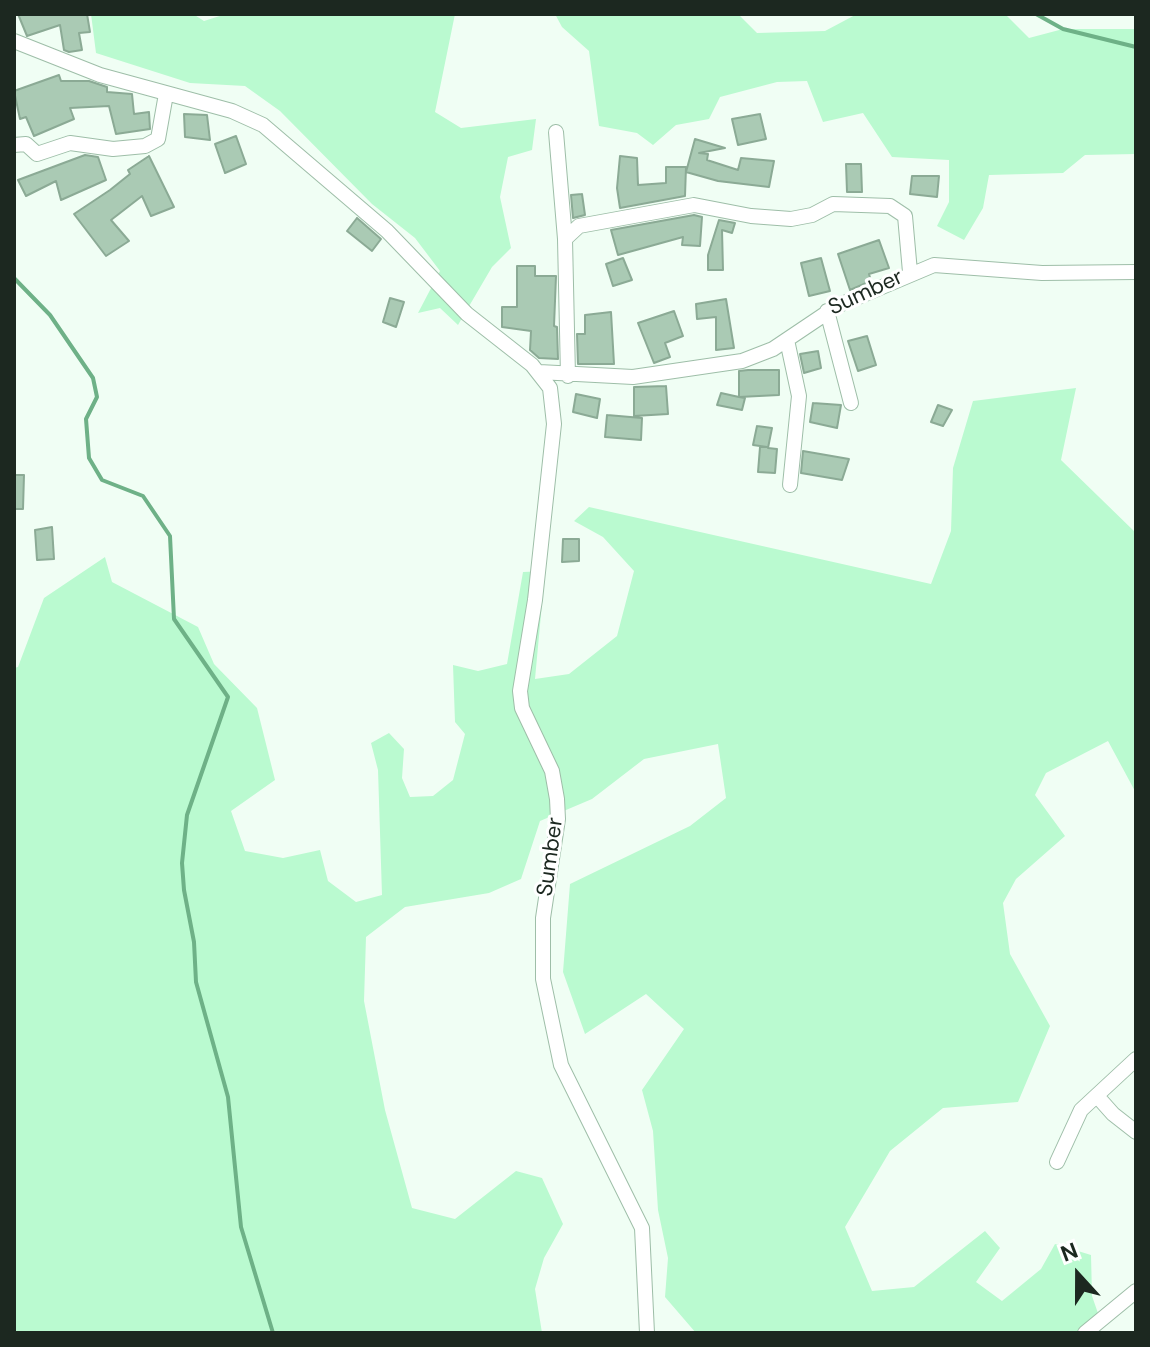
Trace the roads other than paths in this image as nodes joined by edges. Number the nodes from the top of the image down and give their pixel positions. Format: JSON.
{"nodes":[{"id":1,"x":14,"y":41,"type":"edge"},
{"id":2,"x":166,"y":94,"type":"junction"},
{"id":3,"x":556,"y":132,"type":"dead end"},
{"id":4,"x":14,"y":145,"type":"edge"},
{"id":5,"x":565,"y":239,"type":"junction"},
{"id":6,"x":910,"y":272,"type":"junction"},
{"id":7,"x":1136,"y":272,"type":"edge"},
{"id":8,"x":827,"y":311,"type":"junction"},
{"id":9,"x":787,"y":340,"type":"junction"},
{"id":10,"x":539,"y":372,"type":"junction"},
{"id":11,"x":568,"y":376,"type":"junction"},
{"id":12,"x":851,"y":403,"type":"dead end"},
{"id":13,"x":790,"y":485,"type":"dead end"},
{"id":14,"x":1136,"y":1059,"type":"edge"},
{"id":15,"x":1097,"y":1096,"type":"junction"},
{"id":16,"x":1136,"y":1132,"type":"edge"},
{"id":17,"x":1057,"y":1162,"type":"dead end"},
{"id":18,"x":1136,"y":1291,"type":"edge"},
{"id":19,"x":647,"y":1333,"type":"edge"},
{"id":20,"x":1085,"y":1333,"type":"edge"}],
"edges":[{"from":1,"to":2,"type":"street"},
{"from":2,"to":4,"type":"street"},
{"from":2,"to":10,"type":"street"},
{"from":3,"to":5,"type":"street"},
{"from":5,"to":6,"type":"street"},
{"from":5,"to":11,"type":"street"},
{"from":6,"to":7,"type":"street","name":"Sumber"},
{"from":6,"to":8,"type":"street","name":"Sumber"},
{"from":8,"to":9,"type":"street","name":"Sumber"},
{"from":8,"to":12,"type":"street"},
{"from":9,"to":11,"type":"street","name":"Sumber"},
{"from":9,"to":13,"type":"street"},
{"from":10,"to":11,"type":"street","name":"Sumber"},
{"from":10,"to":19,"type":"street","name":"Sumber"},
{"from":14,"to":15,"type":"street"},
{"from":15,"to":16,"type":"street"},
{"from":15,"to":17,"type":"street"},
{"from":18,"to":20,"type":"street"}]}
